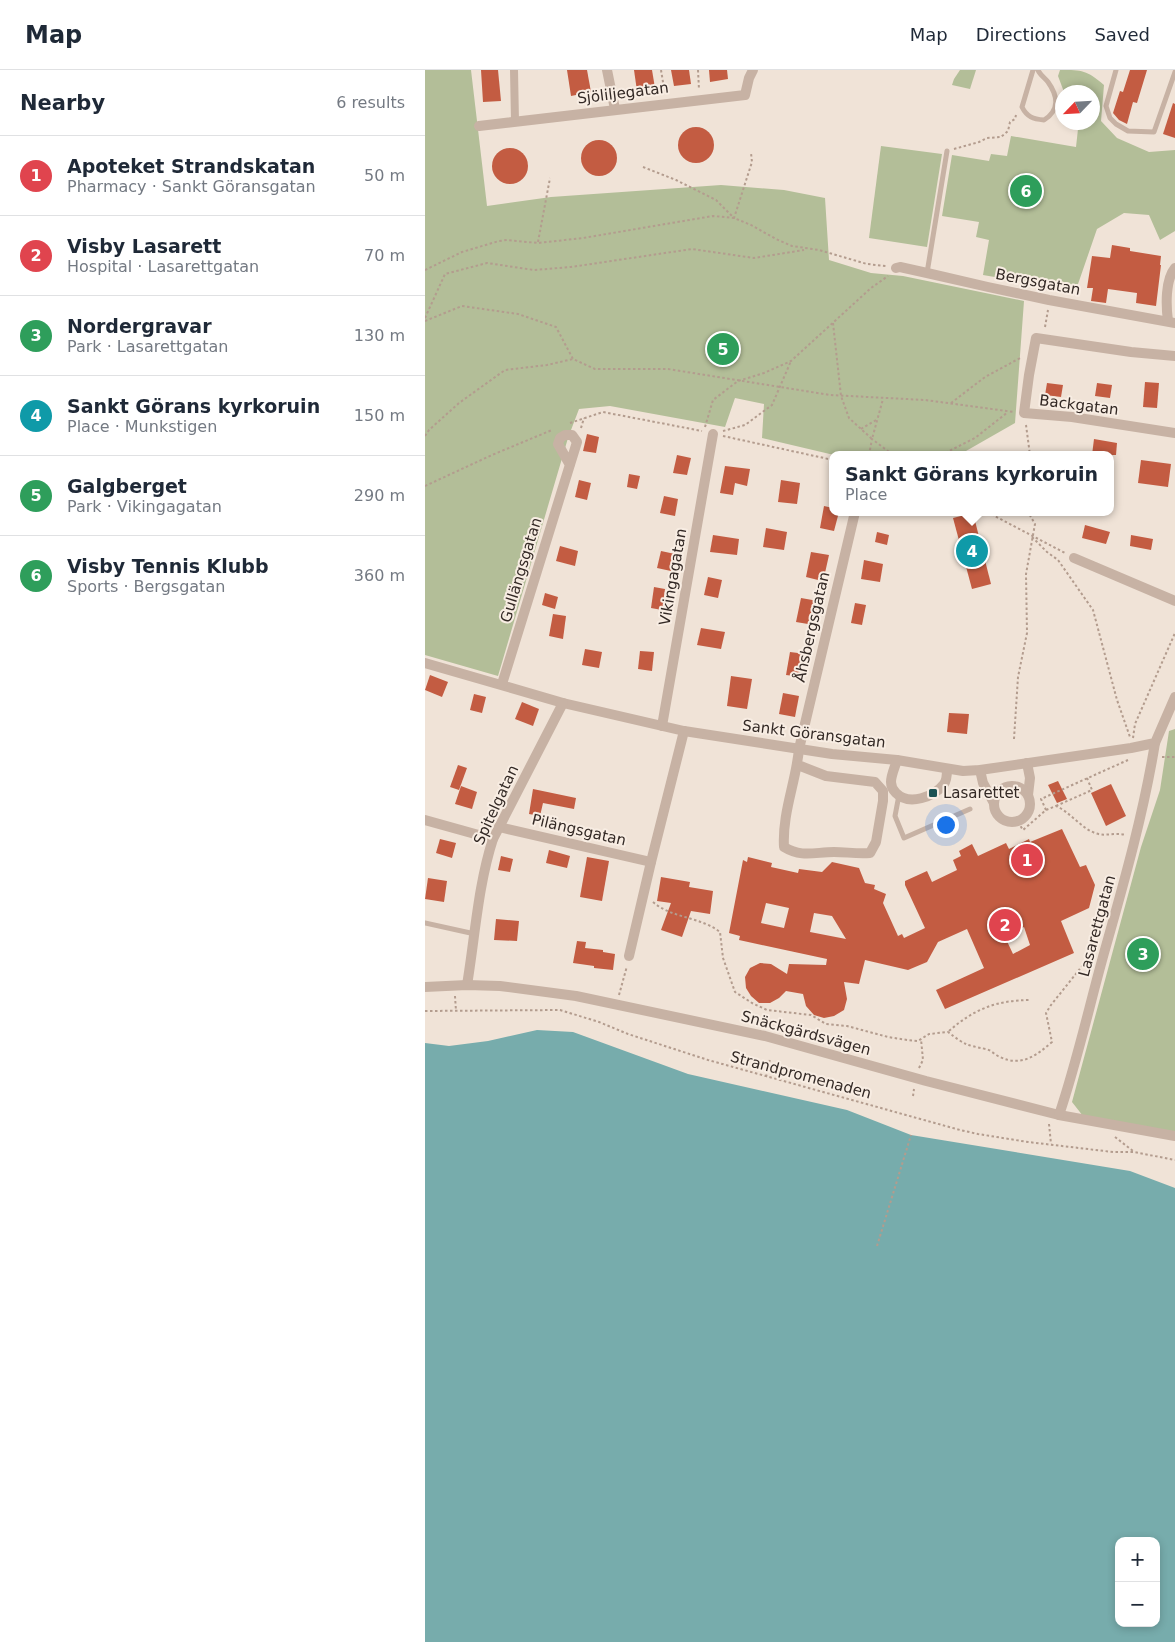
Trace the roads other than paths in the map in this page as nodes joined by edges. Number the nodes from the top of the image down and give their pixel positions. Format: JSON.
{"nodes":[{"id":1,"x":514,"y":70,"type":"edge"},
{"id":2,"x":607,"y":70,"type":"edge"},
{"id":3,"x":753,"y":70,"type":"edge"},
{"id":4,"x":1033,"y":70,"type":"edge"},
{"id":5,"x":1038,"y":70,"type":"edge"},
{"id":6,"x":1116,"y":70,"type":"edge"},
{"id":7,"x":1175,"y":72,"type":"edge"},
{"id":8,"x":615,"y":110,"type":"junction"},
{"id":9,"x":515,"y":120,"type":"junction"},
{"id":10,"x":479,"y":126,"type":"dead end"},
{"id":11,"x":947,"y":151,"type":"road end"},
{"id":12,"x":896,"y":268,"type":"road end"},
{"id":13,"x":1175,"y":268,"type":"edge"},
{"id":14,"x":927,"y":273,"type":"junction"},
{"id":15,"x":1171,"y":322,"type":"edge"},
{"id":16,"x":1175,"y":356,"type":"edge"},
{"id":17,"x":1175,"y":432,"type":"edge"},
{"id":18,"x":708,"y":433,"type":"road end"},
{"id":19,"x":570,"y":465,"type":"dead end"},
{"id":20,"x":854,"y":516,"type":"edge"},
{"id":21,"x":1074,"y":558,"type":"road end"},
{"id":22,"x":1175,"y":601,"type":"edge"},
{"id":23,"x":425,"y":663,"type":"edge"},
{"id":24,"x":502,"y":684,"type":"junction"},
{"id":25,"x":1175,"y":697,"type":"edge"},
{"id":26,"x":563,"y":703,"type":"junction"},
{"id":27,"x":662,"y":726,"type":"junction"},
{"id":28,"x":684,"y":731,"type":"junction"},
{"id":29,"x":1155,"y":743,"type":"junction"},
{"id":30,"x":799,"y":749,"type":"junction"},
{"id":31,"x":897,"y":760,"type":"junction"},
{"id":32,"x":1027,"y":763,"type":"junction"},
{"id":33,"x":797,"y":765,"type":"junction"},
{"id":34,"x":947,"y":769,"type":"junction"},
{"id":35,"x":980,"y":770,"type":"junction"},
{"id":36,"x":899,"y":795,"type":"junction"},
{"id":37,"x":1028,"y":795,"type":"junction"},
{"id":38,"x":994,"y":803,"type":"junction"},
{"id":39,"x":969,"y":809,"type":"dead end"},
{"id":40,"x":425,"y":820,"type":"edge"},
{"id":41,"x":499,"y":827,"type":"junction"},
{"id":42,"x":493,"y":839,"type":"junction"},
{"id":43,"x":651,"y":862,"type":"junction"},
{"id":44,"x":425,"y":924,"type":"edge"},
{"id":45,"x":475,"y":934,"type":"junction"},
{"id":46,"x":629,"y":956,"type":"road end"},
{"id":47,"x":467,"y":985,"type":"junction"},
{"id":48,"x":425,"y":987,"type":"edge"},
{"id":49,"x":1055,"y":1114,"type":"junction"},
{"id":50,"x":1175,"y":1136,"type":"edge"}],
"edges":[{"from":1,"to":9,"type":"street"},
{"from":2,"to":8,"type":"street"},
{"from":3,"to":8,"type":"street","name":"Sjöliljegatan"},
{"from":4,"to":5,"type":"lane"},
{"from":6,"to":7,"type":"lane"},
{"from":8,"to":9,"type":"street","name":"Sjöliljegatan"},
{"from":9,"to":10,"type":"street","name":"Sjöliljegatan"},
{"from":11,"to":14,"type":"lane"},
{"from":12,"to":14,"type":"street","name":"Bergsgatan"},
{"from":13,"to":15,"type":"street"},
{"from":14,"to":15,"type":"street","name":"Bergsgatan"},
{"from":16,"to":17,"type":"street","name":"Backgatan"},
{"from":18,"to":27,"type":"street","name":"Vikingagatan"},
{"from":19,"to":24,"type":"street","name":"Gullängsgatan"},
{"from":20,"to":30,"type":"street","name":"Åhsbergsgatan"},
{"from":21,"to":22,"type":"street"},
{"from":23,"to":24,"type":"street","name":"Sankt Göransgatan"},
{"from":24,"to":26,"type":"street","name":"Sankt Göransgatan"},
{"from":25,"to":29,"type":"street"},
{"from":26,"to":27,"type":"street","name":"Sankt Göransgatan"},
{"from":26,"to":41,"type":"street","name":"Spitelgatan"},
{"from":27,"to":28,"type":"street","name":"Sankt Göransgatan"},
{"from":28,"to":30,"type":"street","name":"Sankt Göransgatan"},
{"from":28,"to":43,"type":"street"},
{"from":29,"to":32,"type":"street","name":"Sankt Göransgatan"},
{"from":29,"to":49,"type":"street","name":"Lasarettgatan"},
{"from":30,"to":31,"type":"street","name":"Sankt Göransgatan"},
{"from":30,"to":33,"type":"street","name":"Åhsbergsgatan"},
{"from":31,"to":34,"type":"street","name":"Sankt Göransgatan"},
{"from":31,"to":36,"type":"street"},
{"from":32,"to":35,"type":"street","name":"Sankt Göransgatan"},
{"from":32,"to":37,"type":"street"},
{"from":33,"to":33,"type":"street","name":"Åhsbergsgatan"},
{"from":34,"to":35,"type":"street","name":"Sankt Göransgatan"},
{"from":34,"to":36,"type":"street"},
{"from":35,"to":38,"type":"street"},
{"from":36,"to":39,"type":"lane"},
{"from":37,"to":38,"type":"street"},
{"from":37,"to":38,"type":"street"},
{"from":40,"to":42,"type":"street"},
{"from":41,"to":42,"type":"street","name":"Spitelgatan"},
{"from":41,"to":43,"type":"street","name":"Pilängsgatan"},
{"from":42,"to":45,"type":"street","name":"Spitelgatan"},
{"from":43,"to":46,"type":"street"},
{"from":44,"to":45,"type":"lane"},
{"from":45,"to":47,"type":"street","name":"Spitelgatan"},
{"from":47,"to":48,"type":"street","name":"Snäckgärdsvägen"},
{"from":47,"to":49,"type":"street","name":"Snäckgärdsvägen"},
{"from":49,"to":50,"type":"street","name":"Snäckgärdsvägen"}]}
